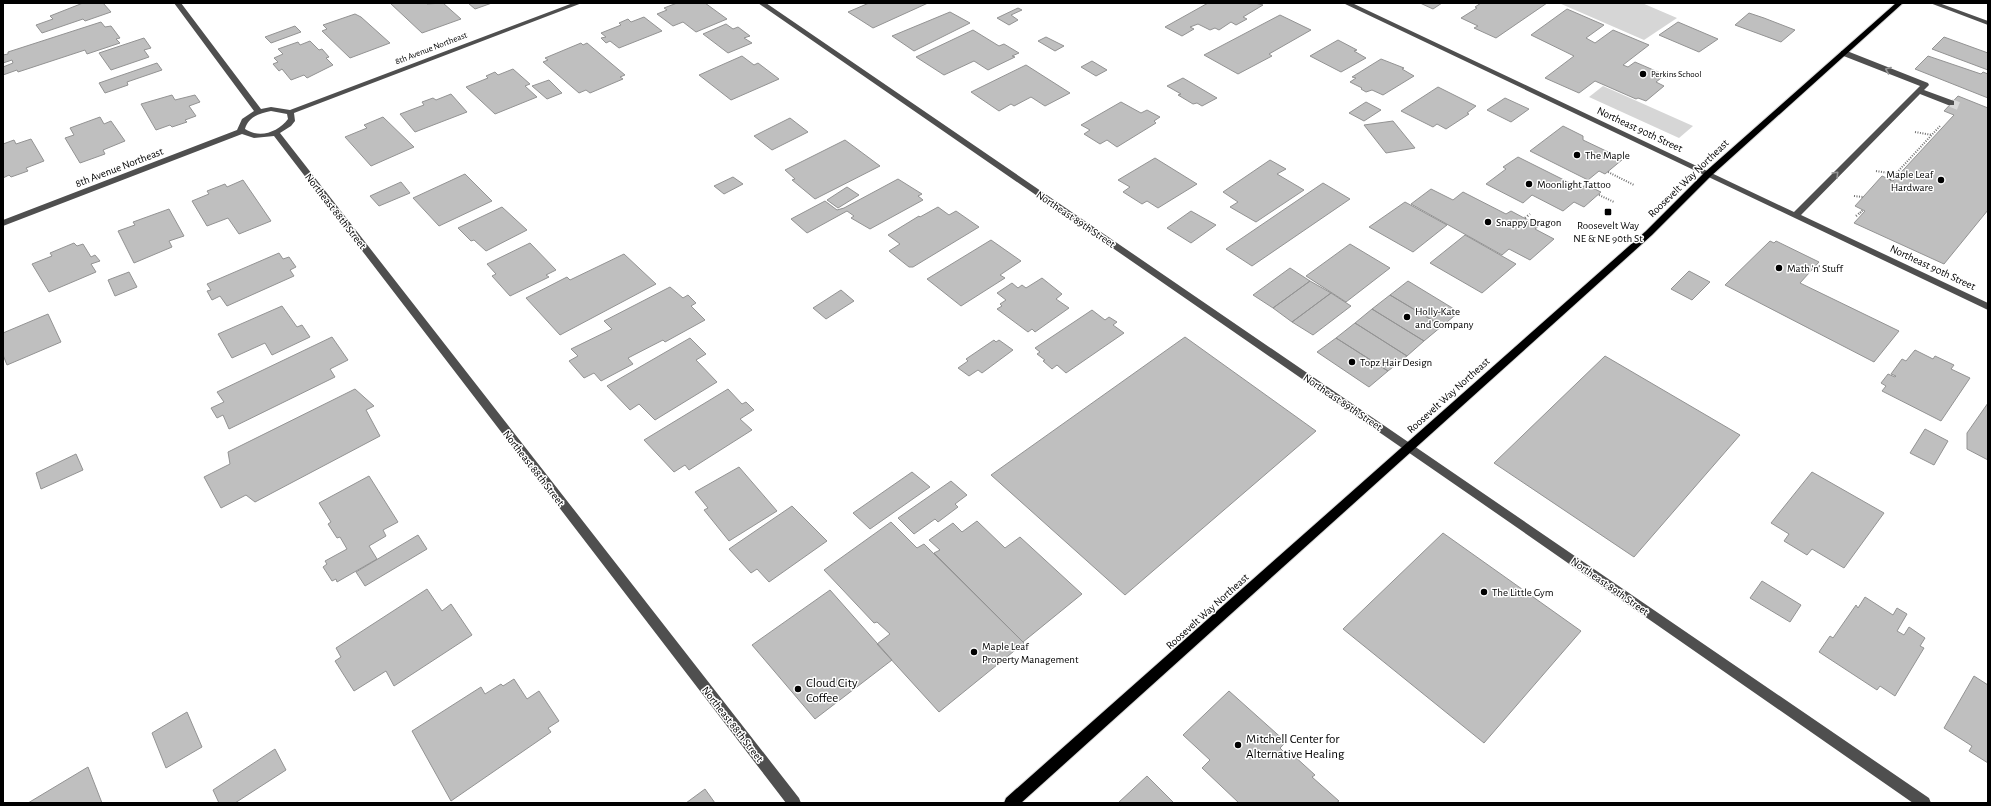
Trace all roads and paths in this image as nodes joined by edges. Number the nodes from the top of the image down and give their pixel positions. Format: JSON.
{"nodes":[{"id":1,"x":177,"y":3,"type":"edge"},
{"id":2,"x":579,"y":3,"type":"edge"},
{"id":3,"x":761,"y":3,"type":"edge"},
{"id":4,"x":1346,"y":3,"type":"edge"},
{"id":5,"x":1900,"y":3,"type":"edge"},
{"id":6,"x":1933,"y":3,"type":"edge"},
{"id":7,"x":1988,"y":23,"type":"edge"},
{"id":8,"x":1844,"y":53,"type":"junction"},
{"id":9,"x":1919,"y":91,"type":"junction"},
{"id":10,"x":1951,"y":103,"type":"tunnel mouth"},
{"id":11,"x":259,"y":112,"type":"junction"},
{"id":12,"x":290,"y":112,"type":"junction"},
{"id":13,"x":1942,"y":124,"type":"dead end"},
{"id":14,"x":242,"y":131,"type":"junction"},
{"id":15,"x":275,"y":132,"type":"junction"},
{"id":16,"x":1608,"y":172,"type":"dead end"},
{"id":17,"x":1708,"y":174,"type":"junction"},
{"id":18,"x":1890,"y":180,"type":"dead end"},
{"id":19,"x":1634,"y":185,"type":"dead end"},
{"id":20,"x":1599,"y":195,"type":"dead end"},
{"id":21,"x":1614,"y":202,"type":"dead end"},
{"id":22,"x":1530,"y":214,"type":"dead end"},
{"id":23,"x":1796,"y":215,"type":"junction"},
{"id":24,"x":1525,"y":218,"type":"dead end"},
{"id":25,"x":3,"y":223,"type":"edge"},
{"id":26,"x":1988,"y":307,"type":"edge"},
{"id":27,"x":1409,"y":448,"type":"junction"},
{"id":28,"x":794,"y":803,"type":"edge"},
{"id":29,"x":1011,"y":803,"type":"edge"},
{"id":30,"x":1924,"y":803,"type":"edge"}],
"edges":[{"from":1,"to":11,"type":"street"},
{"from":2,"to":12,"type":"street","name":"8th Avenue Northeast"},
{"from":3,"to":27,"type":"street","name":"Northeast 89th Street"},
{"from":4,"to":17,"type":"street","name":"Northeast 90th Street"},
{"from":5,"to":8,"type":"main road","name":"Roosevelt Way Northeast"},
{"from":6,"to":7,"type":"street"},
{"from":9,"to":8,"type":"street","one_way":true},
{"from":8,"to":17,"type":"main road","name":"Roosevelt Way Northeast"},
{"from":9,"to":10,"type":"street"},
{"from":23,"to":9,"type":"street","one_way":true},
{"from":11,"to":12,"type":"street"},
{"from":11,"to":14,"type":"street"},
{"from":12,"to":15,"type":"street"},
{"from":13,"to":18,"type":"path"},
{"from":14,"to":15,"type":"street"},
{"from":14,"to":25,"type":"street","name":"8th Avenue Northeast"},
{"from":15,"to":28,"type":"street","name":"Northeast 88th Street"},
{"from":16,"to":19,"type":"path"},
{"from":17,"to":23,"type":"street","name":"Northeast 90th Street"},
{"from":17,"to":27,"type":"main road","name":"Roosevelt Way Northeast"},
{"from":20,"to":21,"type":"path"},
{"from":22,"to":24,"type":"path"},
{"from":23,"to":26,"type":"street","name":"Northeast 90th Street"},
{"from":27,"to":29,"type":"main road","name":"Roosevelt Way Northeast"},
{"from":27,"to":30,"type":"street","name":"Northeast 89th Street"}]}
